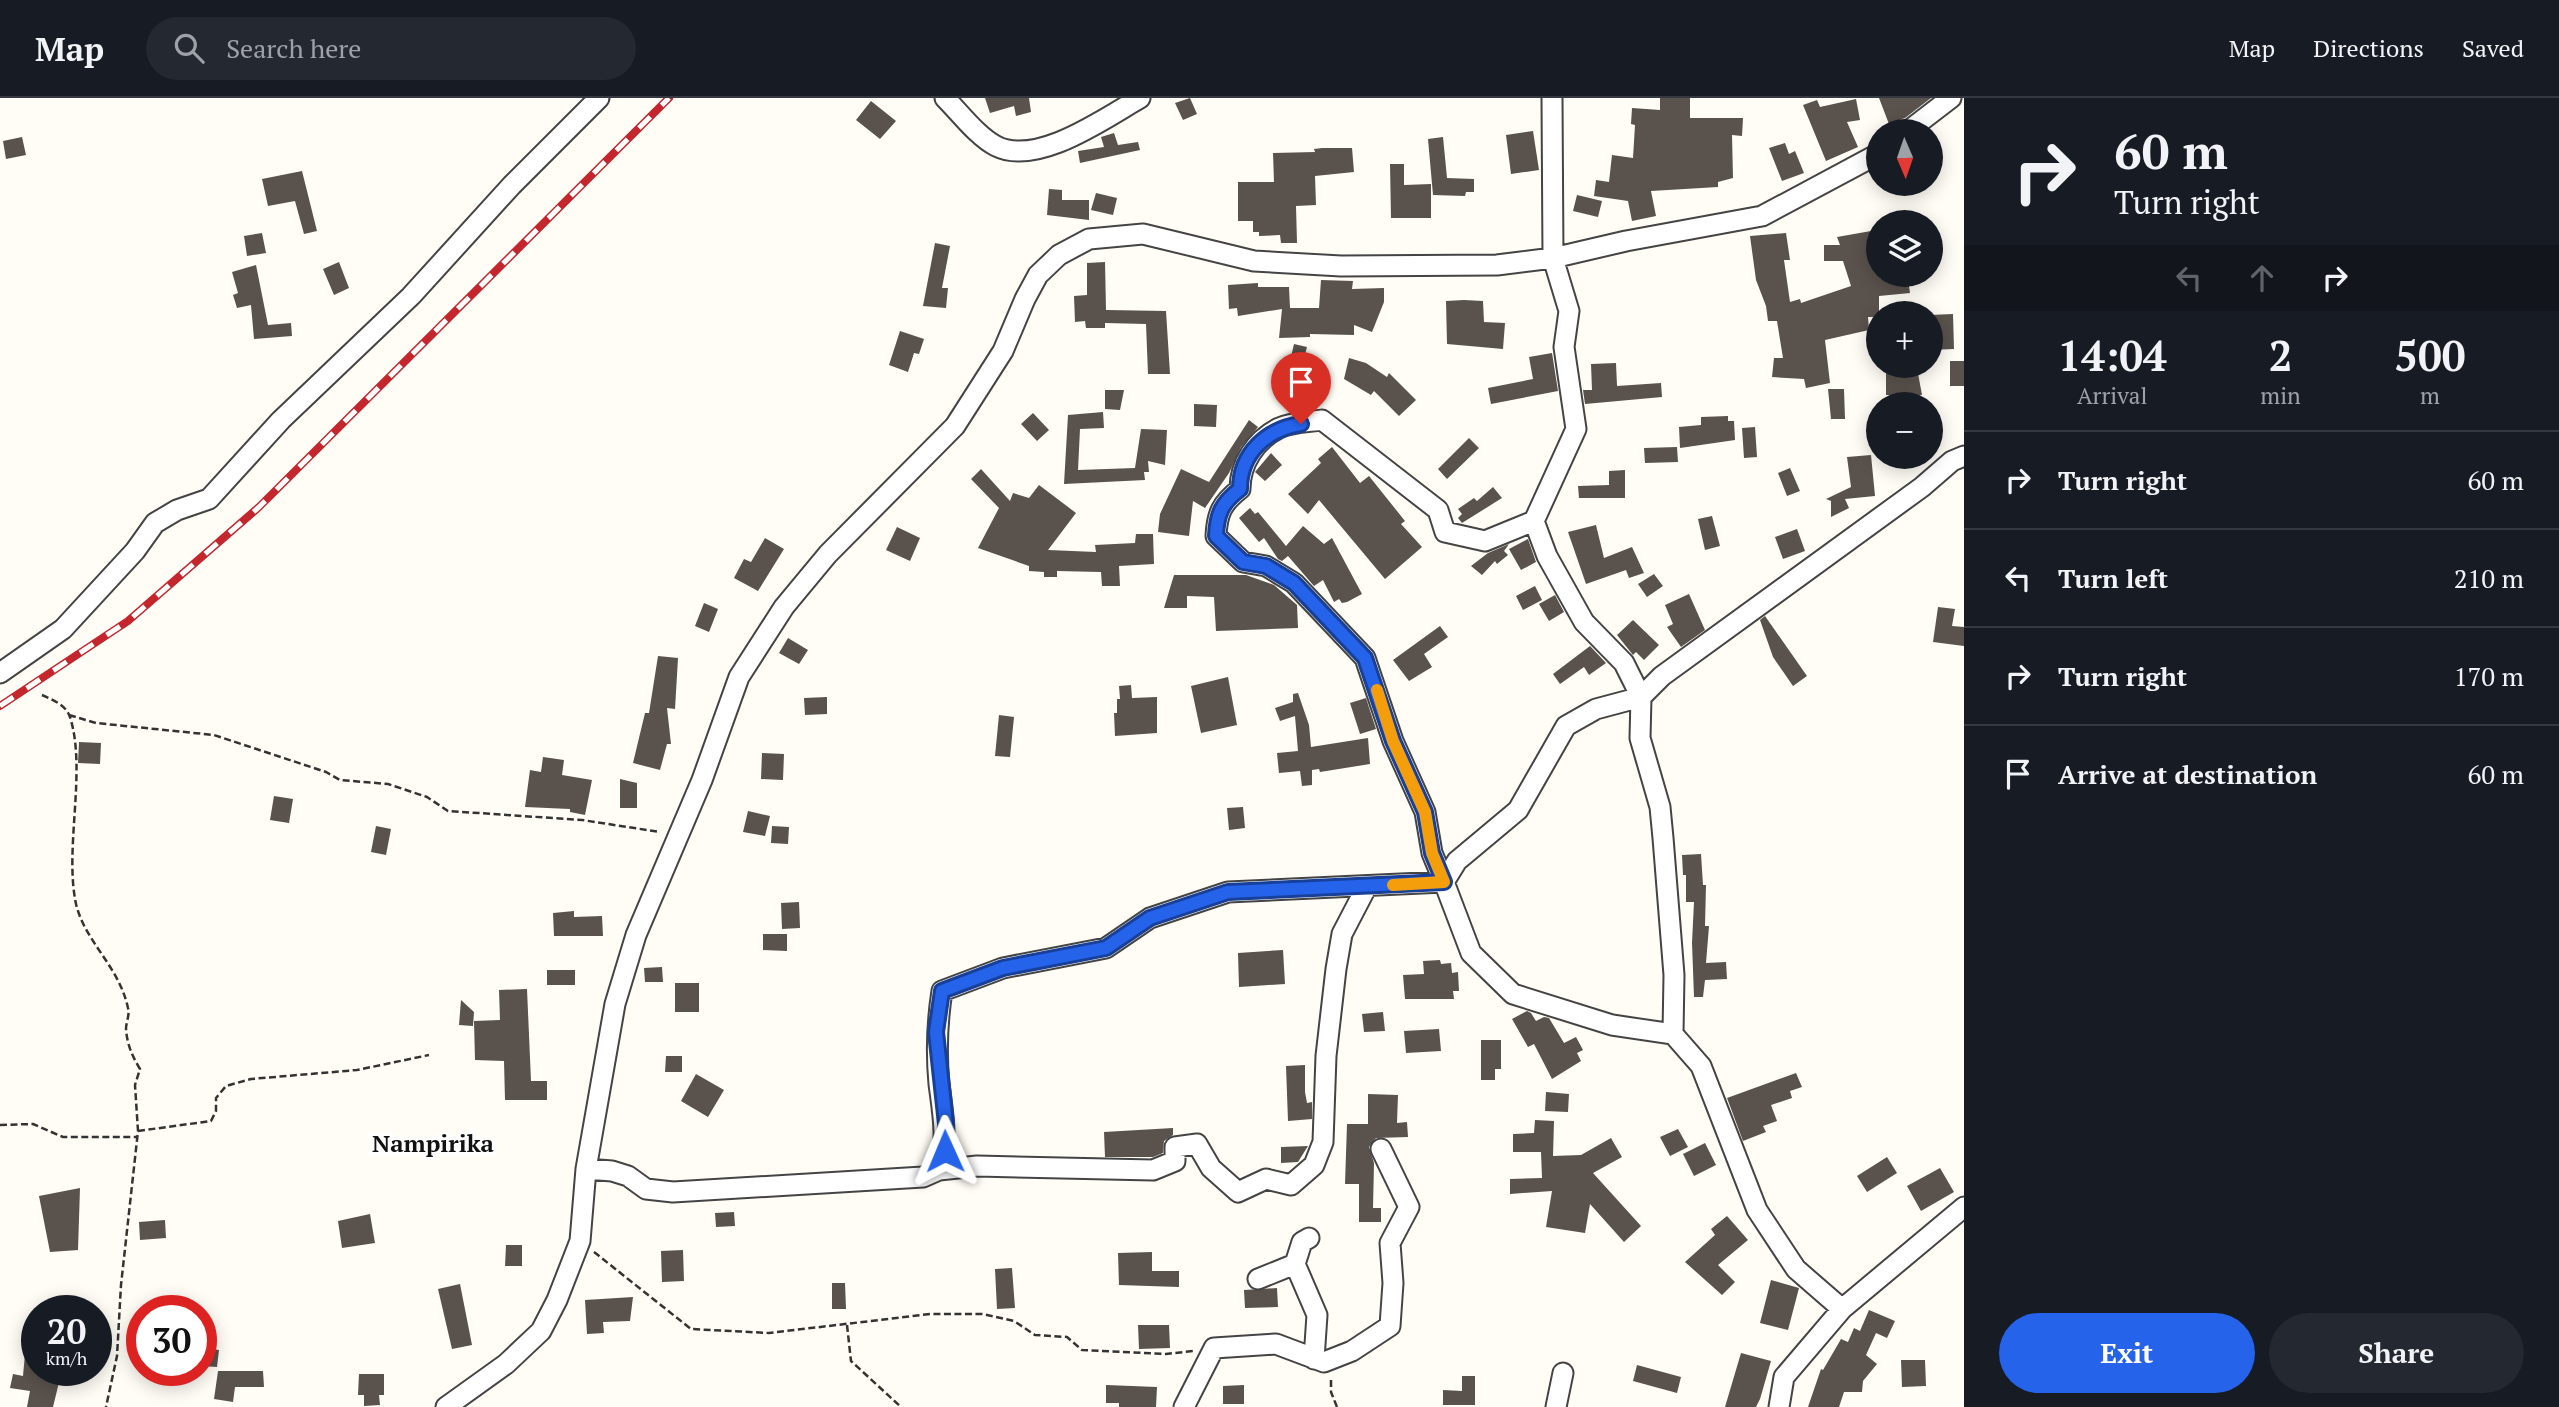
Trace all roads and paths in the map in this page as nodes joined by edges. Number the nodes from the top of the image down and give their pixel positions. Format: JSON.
{"nodes":[{"id":1,"x":599,"y":98,"type":"edge"},
{"id":2,"x":945,"y":98,"type":"edge"},
{"id":3,"x":1140,"y":98,"type":"edge"},
{"id":4,"x":1552,"y":98,"type":"edge"},
{"id":5,"x":1951,"y":98,"type":"edge"},
{"id":6,"x":1924,"y":119,"type":"edge"},
{"id":7,"x":1866,"y":160,"type":"edge"},
{"id":8,"x":1553,"y":258,"type":"junction"},
{"id":9,"x":1964,"y":456,"type":"edge"},
{"id":10,"x":1534,"y":521,"type":"junction"},
{"id":11,"x":0,"y":673,"type":"edge"},
{"id":12,"x":42,"y":695,"type":"dead end"},
{"id":13,"x":1641,"y":697,"type":"junction"},
{"id":14,"x":69,"y":715,"type":"junction"},
{"id":15,"x":679,"y":835,"type":"junction"},
{"id":16,"x":1444,"y":882,"type":"junction"},
{"id":17,"x":1367,"y":886,"type":"junction"},
{"id":18,"x":1673,"y":1034,"type":"junction"},
{"id":19,"x":429,"y":1055,"type":"dead end"},
{"id":20,"x":0,"y":1125,"type":"edge"},
{"id":21,"x":138,"y":1131,"type":"junction"},
{"id":22,"x":138,"y":1137,"type":"junction"},
{"id":23,"x":1381,"y":1149,"type":"dead end"},
{"id":24,"x":586,"y":1169,"type":"junction"},
{"id":25,"x":939,"y":1170,"type":"junction"},
{"id":26,"x":1964,"y":1207,"type":"edge"},
{"id":27,"x":1309,"y":1238,"type":"dead end"},
{"id":28,"x":580,"y":1241,"type":"junction"},
{"id":29,"x":1295,"y":1264,"type":"junction"},
{"id":30,"x":1258,"y":1279,"type":"dead end"},
{"id":31,"x":1842,"y":1309,"type":"junction"},
{"id":32,"x":847,"y":1325,"type":"junction"},
{"id":33,"x":1214,"y":1348,"type":"junction"},
{"id":34,"x":1323,"y":1359,"type":"junction"},
{"id":35,"x":1563,"y":1373,"type":"dead end"},
{"id":36,"x":106,"y":1407,"type":"edge"},
{"id":37,"x":446,"y":1407,"type":"edge"},
{"id":38,"x":901,"y":1407,"type":"edge"},
{"id":39,"x":1184,"y":1407,"type":"edge"},
{"id":40,"x":1337,"y":1407,"type":"edge"},
{"id":41,"x":1556,"y":1407,"type":"edge"},
{"id":42,"x":1779,"y":1407,"type":"edge"}],
"edges":[{"from":1,"to":11,"type":"street"},
{"from":2,"to":3,"type":"street"},
{"from":4,"to":8,"type":"street"},
{"from":5,"to":6,"type":"street"},
{"from":7,"to":8,"type":"street"},
{"from":8,"to":10,"type":"street"},
{"from":8,"to":15,"type":"street"},
{"from":9,"to":13,"type":"street"},
{"from":10,"to":13,"type":"street"},
{"from":10,"to":16,"type":"street"},
{"from":12,"to":14,"type":"path"},
{"from":13,"to":16,"type":"street"},
{"from":13,"to":18,"type":"street"},
{"from":14,"to":15,"type":"path"},
{"from":14,"to":21,"type":"path"},
{"from":15,"to":24,"type":"street"},
{"from":16,"to":17,"type":"street"},
{"from":16,"to":18,"type":"street"},
{"from":17,"to":25,"type":"street"},
{"from":17,"to":25,"type":"street"},
{"from":18,"to":31,"type":"street"},
{"from":19,"to":21,"type":"path"},
{"from":20,"to":22,"type":"path"},
{"from":21,"to":22,"type":"path"},
{"from":22,"to":36,"type":"path"},
{"from":23,"to":34,"type":"street"},
{"from":24,"to":25,"type":"street"},
{"from":24,"to":28,"type":"street"},
{"from":26,"to":31,"type":"street"},
{"from":27,"to":29,"type":"street"},
{"from":28,"to":32,"type":"path"},
{"from":28,"to":37,"type":"street"},
{"from":29,"to":30,"type":"street"},
{"from":29,"to":34,"type":"street"},
{"from":31,"to":42,"type":"street"},
{"from":32,"to":33,"type":"path"},
{"from":32,"to":38,"type":"path"},
{"from":33,"to":34,"type":"street"},
{"from":33,"to":39,"type":"street"},
{"from":34,"to":40,"type":"path"},
{"from":35,"to":41,"type":"street"}]}
